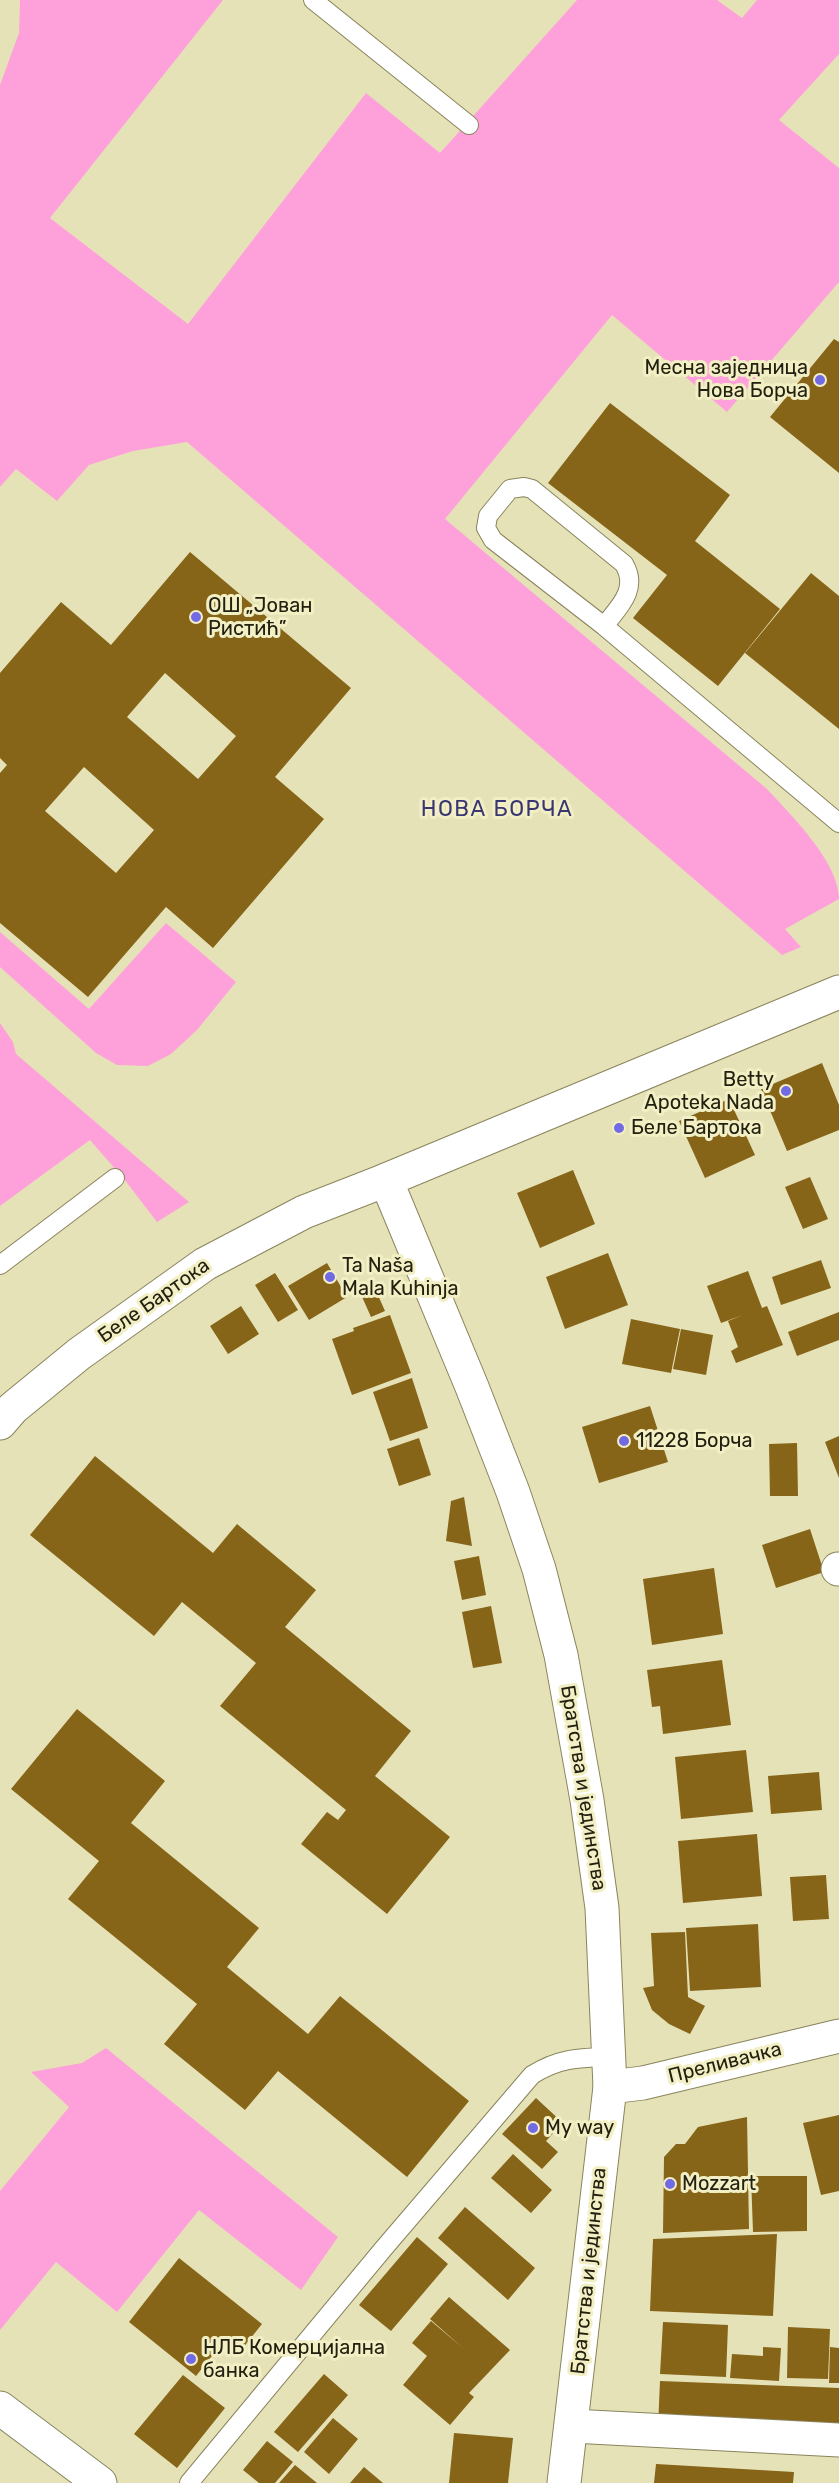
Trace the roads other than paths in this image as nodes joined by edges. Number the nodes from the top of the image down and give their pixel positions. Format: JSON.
{"nodes":[{"id":1,"x":313,"y":0,"type":"edge"},
{"id":2,"x":469,"y":124,"type":"dead end"},
{"id":3,"x":604,"y":626,"type":"junction"},
{"id":4,"x":839,"y":823,"type":"edge"},
{"id":5,"x":839,"y":992,"type":"edge"},
{"id":6,"x":115,"y":1178,"type":"dead end"},
{"id":7,"x":386,"y":1180,"type":"junction"},
{"id":8,"x":0,"y":1265,"type":"edge"},
{"id":9,"x":4,"y":1409,"type":"edge"},
{"id":10,"x":839,"y":2036,"type":"edge"},
{"id":11,"x":610,"y":2072,"type":"junction"},
{"id":12,"x":0,"y":2408,"type":"edge"},
{"id":13,"x":572,"y":2426,"type":"junction"},
{"id":14,"x":839,"y":2440,"type":"edge"},
{"id":15,"x":100,"y":2483,"type":"edge"},
{"id":16,"x":189,"y":2483,"type":"edge"},
{"id":17,"x":564,"y":2483,"type":"edge"}],
"edges":[{"from":1,"to":2,"type":"lane"},
{"from":3,"to":3,"type":"lane"},
{"from":3,"to":4,"type":"lane"},
{"from":5,"to":7,"type":"street","name":"Беле Бартока"},
{"from":6,"to":8,"type":"lane"},
{"from":7,"to":9,"type":"street","name":"Беле Бартока"},
{"from":7,"to":11,"type":"street","name":"Братства и јединства"},
{"from":10,"to":11,"type":"street","name":"Преливачка"},
{"from":11,"to":13,"type":"street","name":"Братства и јединства"},
{"from":11,"to":16,"type":"lane"},
{"from":12,"to":15,"type":"street"},
{"from":13,"to":14,"type":"street"},
{"from":13,"to":17,"type":"street","name":"Братства и јединства"}]}
